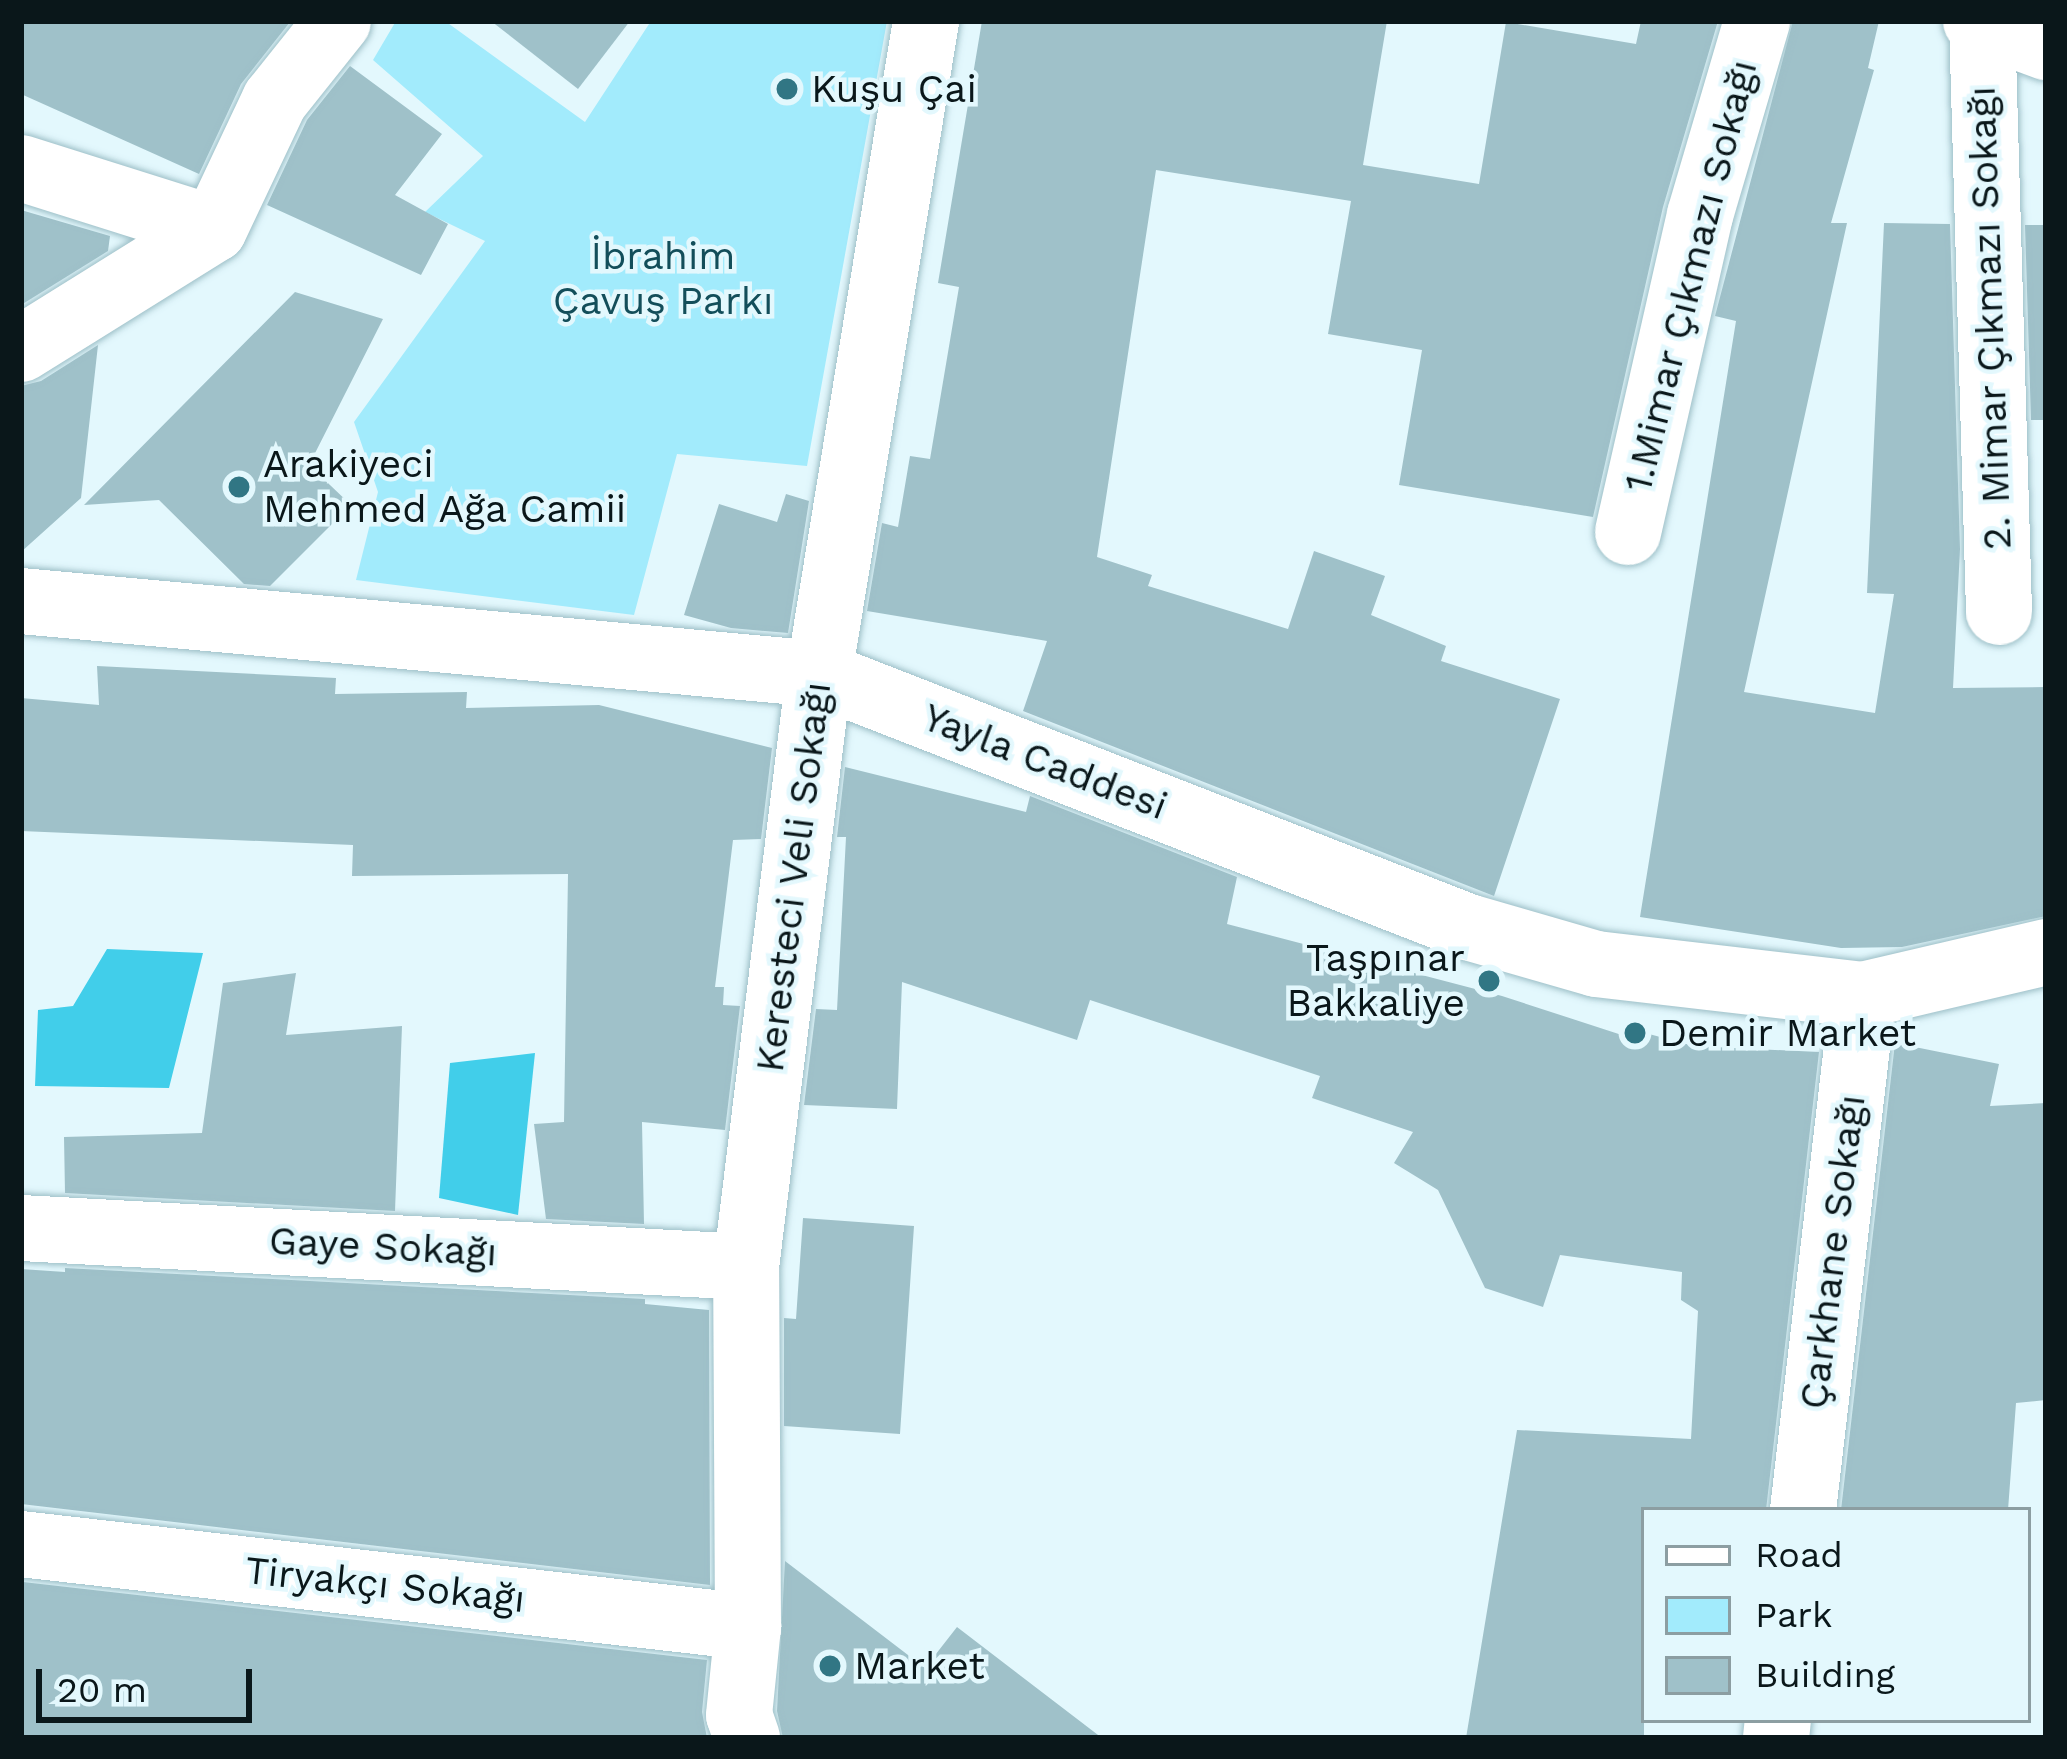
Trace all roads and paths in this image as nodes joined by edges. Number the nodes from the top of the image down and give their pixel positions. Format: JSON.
{"nodes":[{"id":1,"x":338,"y":21,"type":"edge"},
{"id":2,"x":926,"y":21,"type":"edge"},
{"id":3,"x":1757,"y":21,"type":"edge"},
{"id":4,"x":1980,"y":22,"type":"edge"},
{"id":5,"x":2046,"y":47,"type":"edge"},
{"id":6,"x":21,"y":168,"type":"edge"},
{"id":7,"x":214,"y":229,"type":"junction"},
{"id":8,"x":21,"y":349,"type":"edge"},
{"id":9,"x":1628,"y":532,"type":"dead end"},
{"id":10,"x":21,"y":601,"type":"edge"},
{"id":11,"x":1999,"y":612,"type":"dead end"},
{"id":12,"x":819,"y":674,"type":"junction"},
{"id":13,"x":2046,"y":952,"type":"edge"},
{"id":14,"x":1863,"y":995,"type":"junction"},
{"id":15,"x":21,"y":1228,"type":"edge"},
{"id":16,"x":746,"y":1267,"type":"junction"},
{"id":17,"x":1803,"y":1507,"type":"edge"},
{"id":18,"x":21,"y":1544,"type":"edge"},
{"id":19,"x":748,"y":1627,"type":"junction"},
{"id":20,"x":747,"y":1738,"type":"edge"}],
"edges":[{"from":1,"to":7,"type":"street"},
{"from":2,"to":12,"type":"street","name":"Keresteci Veli Sokağı"},
{"from":3,"to":9,"type":"street","name":"1.Mimar Çıkmazı Sokağı"},
{"from":4,"to":5,"type":"street"},
{"from":4,"to":11,"type":"street","name":"2. Mimar Çıkmazı Sokağı"},
{"from":6,"to":7,"type":"street"},
{"from":7,"to":8,"type":"street"},
{"from":10,"to":12,"type":"street","name":"Yayla Caddesi"},
{"from":12,"to":14,"type":"street","name":"Yayla Caddesi"},
{"from":12,"to":16,"type":"street","name":"Keresteci Veli Sokağı"},
{"from":13,"to":14,"type":"street","name":"Yayla Caddesi"},
{"from":14,"to":17,"type":"street","name":"Çarkhane Sokağı"},
{"from":15,"to":16,"type":"street","name":"Gaye Sokağı"},
{"from":16,"to":19,"type":"street","name":"Keresteci Veli Sokağı"},
{"from":18,"to":19,"type":"street","name":"Tiryakçı Sokağı"},
{"from":19,"to":20,"type":"street","name":"Keresteci Veli Sokağı"}]}
